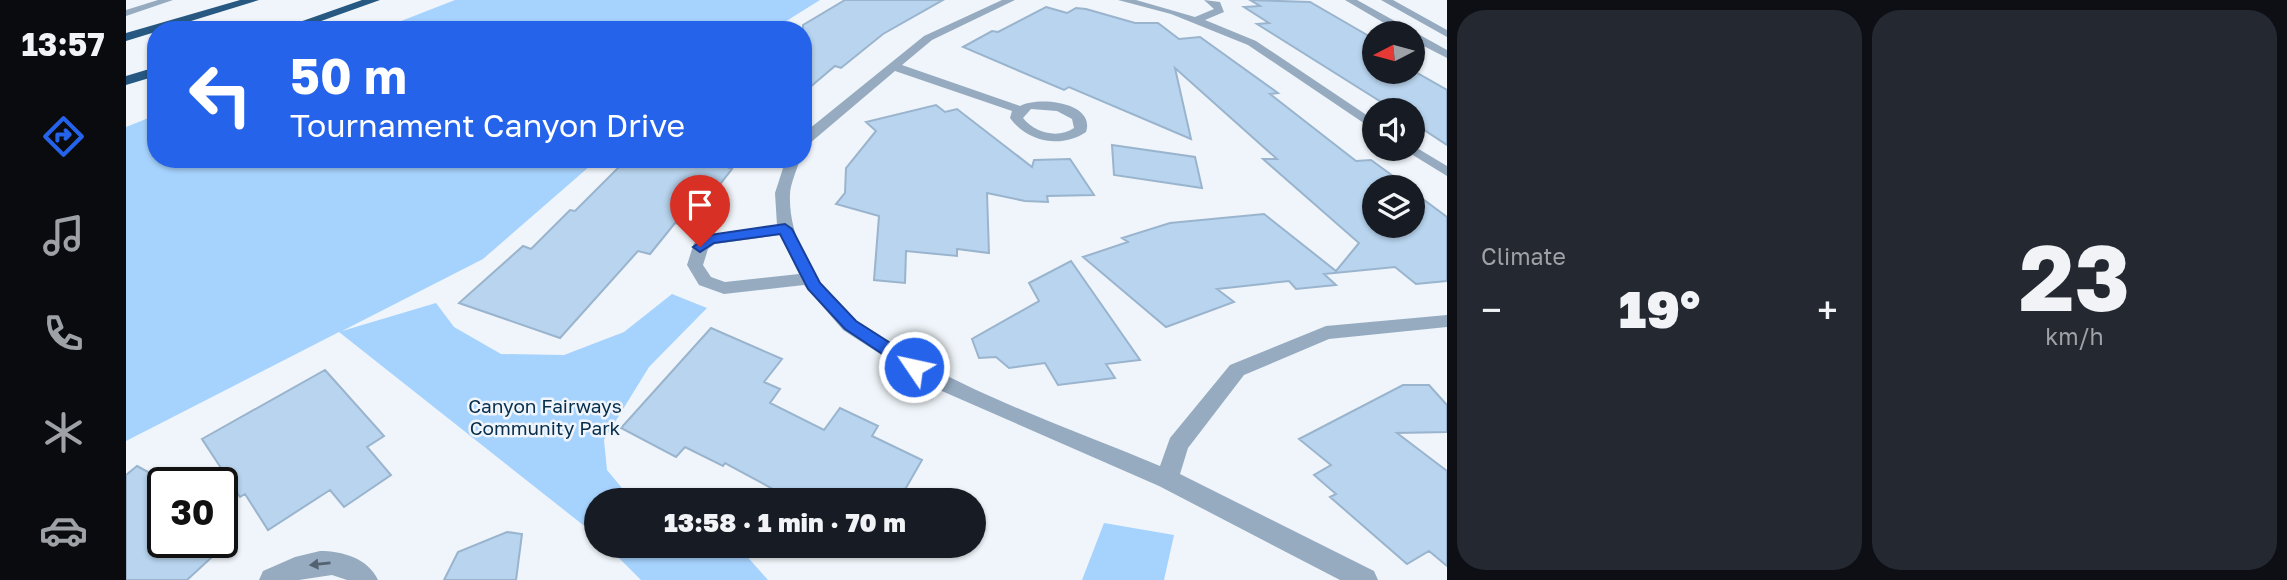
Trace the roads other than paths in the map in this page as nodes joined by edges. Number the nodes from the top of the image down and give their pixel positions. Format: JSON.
{"nodes":[{"id":1,"x":253,"y":0,"type":"edge"},
{"id":2,"x":374,"y":0,"type":"edge"},
{"id":3,"x":1010,"y":0,"type":"edge"},
{"id":4,"x":1123,"y":0,"type":"edge"},
{"id":5,"x":1163,"y":0,"type":"edge"},
{"id":6,"x":1209,"y":0,"type":"edge"},
{"id":7,"x":1350,"y":0,"type":"edge"},
{"id":8,"x":1386,"y":0,"type":"edge"},
{"id":9,"x":164,"y":2,"type":"edge"},
{"id":10,"x":1150,"y":6,"type":"junction"},
{"id":11,"x":126,"y":13,"type":"edge"},
{"id":12,"x":1197,"y":20,"type":"junction"},
{"id":13,"x":181,"y":21,"type":"edge"},
{"id":14,"x":310,"y":21,"type":"edge"},
{"id":15,"x":1387,"y":21,"type":"edge"},
{"id":16,"x":147,"y":31,"type":"edge"},
{"id":17,"x":1447,"y":34,"type":"edge"},
{"id":18,"x":126,"y":37,"type":"edge"},
{"id":19,"x":1425,"y":43,"type":"edge"},
{"id":20,"x":1447,"y":55,"type":"edge"},
{"id":21,"x":893,"y":66,"type":"junction"},
{"id":22,"x":147,"y":74,"type":"edge"},
{"id":23,"x":126,"y":81,"type":"edge"},
{"id":24,"x":1020,"y":110,"type":"dead end"},
{"id":25,"x":1362,"y":118,"type":"edge"},
{"id":26,"x":812,"y":134,"type":"edge"},
{"id":27,"x":1425,"y":158,"type":"edge"},
{"id":28,"x":790,"y":168,"type":"edge"},
{"id":29,"x":1447,"y":172,"type":"edge"},
{"id":30,"x":785,"y":229,"type":"junction"},
{"id":31,"x":810,"y":279,"type":"junction"},
{"id":32,"x":1447,"y":321,"type":"edge"},
{"id":33,"x":1167,"y":479,"type":"junction"},
{"id":34,"x":272,"y":580,"type":"edge"},
{"id":35,"x":365,"y":580,"type":"edge"},
{"id":36,"x":1366,"y":580,"type":"edge"}],
"edges":[{"from":1,"to":13,"type":"highway"},
{"from":2,"to":14,"type":"highway"},
{"from":3,"to":21,"type":"street"},
{"from":4,"to":10,"type":"street"},
{"from":5,"to":10,"type":"street"},
{"from":6,"to":12,"type":"street"},
{"from":7,"to":15,"type":"street"},
{"from":8,"to":17,"type":"street"},
{"from":9,"to":11,"type":"street"},
{"from":10,"to":12,"type":"street"},
{"from":12,"to":25,"type":"street"},
{"from":16,"to":18,"type":"highway"},
{"from":19,"to":20,"type":"street"},
{"from":21,"to":24,"type":"street"},
{"from":21,"to":26,"type":"street"},
{"from":22,"to":23,"type":"highway"},
{"from":27,"to":29,"type":"street"},
{"from":28,"to":30,"type":"street"},
{"from":30,"to":31,"type":"street"},
{"from":30,"to":31,"type":"street"},
{"from":31,"to":33,"type":"street"},
{"from":32,"to":33,"type":"street"},
{"from":33,"to":36,"type":"street"},
{"from":35,"to":34,"type":"street","one_way":true}]}
